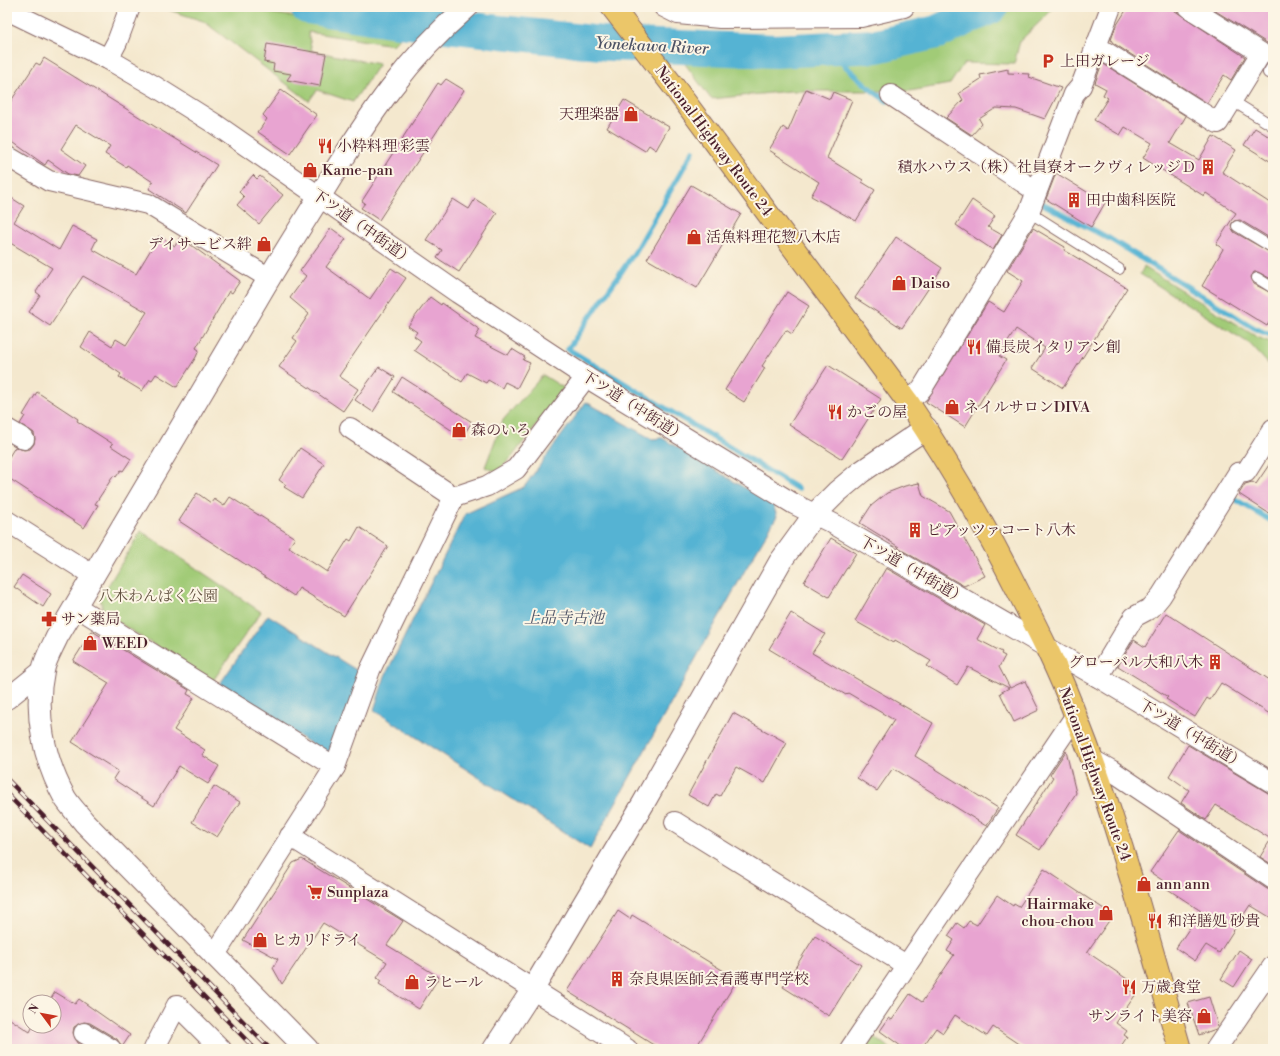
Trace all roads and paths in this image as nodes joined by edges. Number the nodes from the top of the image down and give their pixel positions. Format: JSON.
{"nodes":[{"id":1,"x":130,"y":7,"type":"edge"},
{"id":2,"x":467,"y":7,"type":"edge"},
{"id":3,"x":612,"y":7,"type":"edge"},
{"id":4,"x":664,"y":7,"type":"edge"},
{"id":5,"x":904,"y":7,"type":"edge"},
{"id":6,"x":1111,"y":7,"type":"edge"},
{"id":7,"x":1188,"y":7,"type":"edge"},
{"id":8,"x":8,"y":12,"type":"edge"},
{"id":9,"x":1096,"y":46,"type":"junction"},
{"id":10,"x":108,"y":59,"type":"junction"},
{"id":11,"x":891,"y":95,"type":"dead end"},
{"id":12,"x":1239,"y":105,"type":"dead end"},
{"id":13,"x":1273,"y":126,"type":"edge"},
{"id":14,"x":7,"y":156,"type":"edge"},
{"id":15,"x":1036,"y":191,"type":"junction"},
{"id":16,"x":319,"y":197,"type":"junction"},
{"id":17,"x":1029,"y":212,"type":"junction"},
{"id":18,"x":1236,"y":226,"type":"dead end"},
{"id":19,"x":1273,"y":248,"type":"edge"},
{"id":20,"x":1119,"y":269,"type":"dead end"},
{"id":21,"x":269,"y":278,"type":"junction"},
{"id":22,"x":1257,"y":278,"type":"dead end"},
{"id":23,"x":1273,"y":288,"type":"edge"},
{"id":24,"x":586,"y":377,"type":"junction"},
{"id":25,"x":907,"y":401,"type":"junction"},
{"id":26,"x":350,"y":428,"type":"dead end"},
{"id":27,"x":926,"y":428,"type":"junction"},
{"id":28,"x":7,"y":429,"type":"edge"},
{"id":29,"x":1273,"y":429,"type":"edge"},
{"id":30,"x":24,"y":439,"type":"dead end"},
{"id":31,"x":454,"y":497,"type":"junction"},
{"id":32,"x":816,"y":514,"type":"junction"},
{"id":33,"x":7,"y":521,"type":"edge"},
{"id":34,"x":94,"y":576,"type":"junction"},
{"id":35,"x":75,"y":606,"type":"junction"},
{"id":36,"x":1047,"y":648,"type":"junction"},
{"id":37,"x":43,"y":670,"type":"junction"},
{"id":38,"x":1098,"y":677,"type":"junction"},
{"id":39,"x":7,"y":699,"type":"edge"},
{"id":40,"x":1076,"y":715,"type":"junction"},
{"id":41,"x":1093,"y":760,"type":"junction"},
{"id":42,"x":336,"y":767,"type":"junction"},
{"id":43,"x":1273,"y":783,"type":"edge"},
{"id":44,"x":675,"y":822,"type":"dead end"},
{"id":45,"x":290,"y":836,"type":"junction"},
{"id":46,"x":1273,"y":879,"type":"edge"},
{"id":47,"x":214,"y":956,"type":"junction"},
{"id":48,"x":906,"y":965,"type":"junction"},
{"id":49,"x":1273,"y":966,"type":"edge"},
{"id":50,"x":533,"y":989,"type":"junction"},
{"id":51,"x":84,"y":1033,"type":"dead end"},
{"id":52,"x":111,"y":1049,"type":"edge"},
{"id":53,"x":154,"y":1049,"type":"edge"},
{"id":54,"x":221,"y":1049,"type":"edge"},
{"id":55,"x":307,"y":1049,"type":"edge"},
{"id":56,"x":494,"y":1049,"type":"edge"},
{"id":57,"x":627,"y":1049,"type":"edge"},
{"id":58,"x":850,"y":1049,"type":"edge"},
{"id":59,"x":1180,"y":1049,"type":"edge"},
{"id":60,"x":1216,"y":1049,"type":"edge"}],
"edges":[{"from":1,"to":10,"type":"street"},
{"from":2,"to":16,"type":"street"},
{"from":3,"to":25,"type":"highway","name":"National Highway Route 24"},
{"from":4,"to":5,"type":"street"},
{"from":6,"to":9,"type":"street"},
{"from":7,"to":9,"type":"street"},
{"from":8,"to":10,"type":"street","name":"下ツ道（中街道）"},
{"from":9,"to":15,"type":"street"},
{"from":10,"to":16,"type":"street","name":"下ツ道（中街道）"},
{"from":11,"to":15,"type":"street"},
{"from":12,"to":13,"type":"lane"},
{"from":14,"to":21,"type":"street"},
{"from":15,"to":17,"type":"street"},
{"from":16,"to":21,"type":"street"},
{"from":16,"to":24,"type":"street","name":"下ツ道（中街道）"},
{"from":17,"to":20,"type":"lane"},
{"from":17,"to":25,"type":"street"},
{"from":18,"to":19,"type":"lane"},
{"from":21,"to":34,"type":"street"},
{"from":22,"to":23,"type":"lane"},
{"from":24,"to":31,"type":"street"},
{"from":24,"to":32,"type":"street","name":"下ツ道（中街道）"},
{"from":25,"to":27,"type":"highway","name":"National Highway Route 24"},
{"from":26,"to":31,"type":"street"},
{"from":27,"to":32,"type":"street"},
{"from":27,"to":36,"type":"highway","name":"National Highway Route 24"},
{"from":28,"to":30,"type":"street"},
{"from":29,"to":38,"type":"street"},
{"from":31,"to":42,"type":"street"},
{"from":32,"to":36,"type":"street","name":"下ツ道（中街道）"},
{"from":32,"to":50,"type":"street"},
{"from":33,"to":34,"type":"street"},
{"from":34,"to":35,"type":"street"},
{"from":35,"to":37,"type":"street"},
{"from":35,"to":42,"type":"street"},
{"from":36,"to":38,"type":"street","name":"下ツ道（中街道）"},
{"from":36,"to":40,"type":"highway","name":"National Highway Route 24"},
{"from":37,"to":39,"type":"street"},
{"from":37,"to":47,"type":"street"},
{"from":38,"to":43,"type":"street","name":"下ツ道（中街道）"},
{"from":40,"to":41,"type":"highway","name":"National Highway Route 24"},
{"from":40,"to":48,"type":"street"},
{"from":41,"to":46,"type":"street"},
{"from":41,"to":59,"type":"highway","name":"National Highway Route 24"},
{"from":42,"to":45,"type":"street"},
{"from":44,"to":48,"type":"street"},
{"from":45,"to":47,"type":"street"},
{"from":45,"to":50,"type":"street"},
{"from":47,"to":55,"type":"street"},
{"from":48,"to":58,"type":"street"},
{"from":49,"to":60,"type":"street"},
{"from":50,"to":56,"type":"street"},
{"from":50,"to":57,"type":"street"},
{"from":51,"to":52,"type":"street"},
{"from":53,"to":54,"type":"street"}]}
